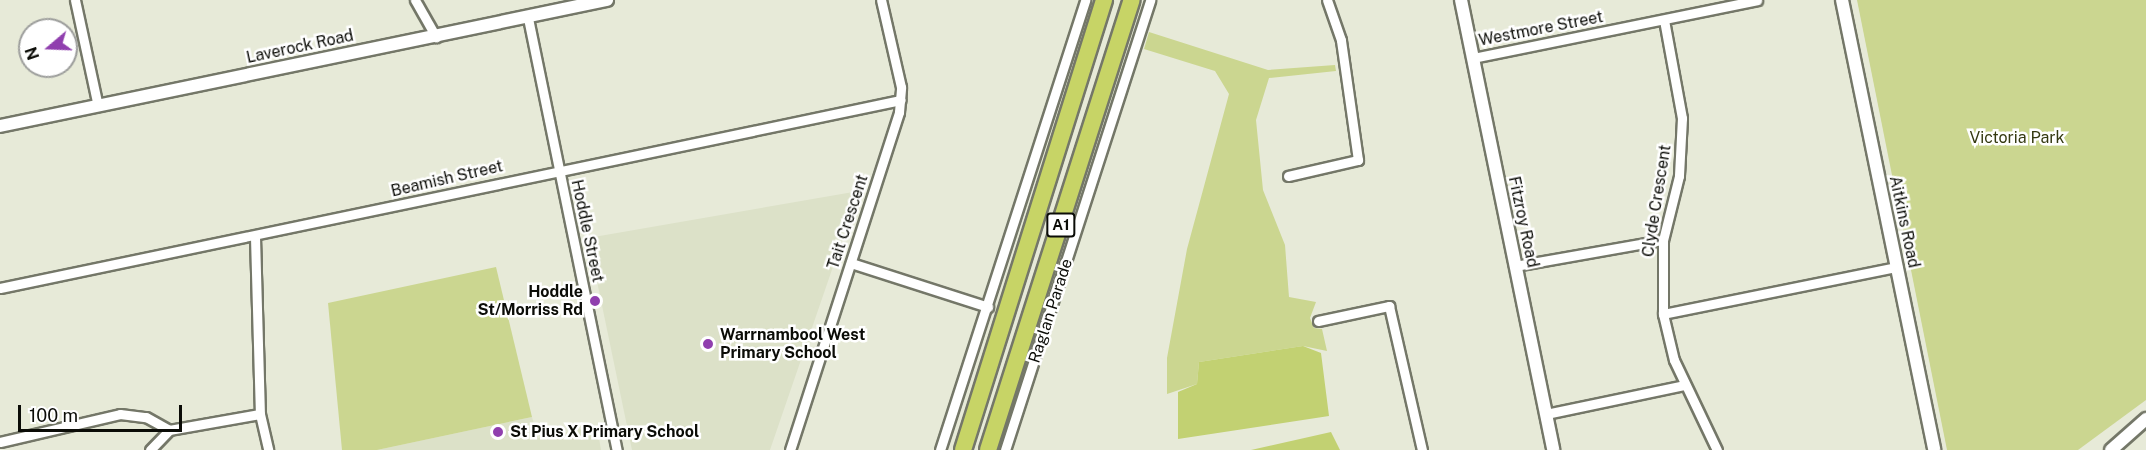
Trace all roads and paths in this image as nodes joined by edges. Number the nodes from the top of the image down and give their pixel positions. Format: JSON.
{"nodes":[{"id":1,"x":75,"y":0,"type":"edge"},
{"id":2,"x":415,"y":0,"type":"edge"},
{"id":3,"x":607,"y":0,"type":"edge"},
{"id":4,"x":881,"y":0,"type":"edge"},
{"id":5,"x":1085,"y":0,"type":"edge"},
{"id":6,"x":1104,"y":0,"type":"edge"},
{"id":7,"x":1132,"y":0,"type":"edge"},
{"id":8,"x":1150,"y":0,"type":"edge"},
{"id":9,"x":1327,"y":0,"type":"edge"},
{"id":10,"x":1461,"y":0,"type":"edge"},
{"id":11,"x":1756,"y":0,"type":"edge"},
{"id":12,"x":1842,"y":0,"type":"edge"},
{"id":13,"x":528,"y":18,"type":"junction"},
{"id":14,"x":1664,"y":20,"type":"junction"},
{"id":15,"x":436,"y":37,"type":"junction"},
{"id":16,"x":1473,"y":58,"type":"junction"},
{"id":17,"x":901,"y":100,"type":"junction"},
{"id":18,"x":98,"y":106,"type":"junction"},
{"id":19,"x":0,"y":126,"type":"edge"},
{"id":20,"x":559,"y":169,"type":"junction"},
{"id":21,"x":1288,"y":176,"type":"dead end"},
{"id":22,"x":255,"y":237,"type":"junction"},
{"id":23,"x":1663,"y":240,"type":"junction"},
{"id":24,"x":850,"y":263,"type":"junction"},
{"id":25,"x":1515,"y":266,"type":"junction"},
{"id":26,"x":1897,"y":267,"type":"junction"},
{"id":27,"x":0,"y":288,"type":"edge"},
{"id":28,"x":988,"y":307,"type":"junction"},
{"id":29,"x":1662,"y":314,"type":"junction"},
{"id":30,"x":1318,"y":321,"type":"dead end"},
{"id":31,"x":1685,"y":386,"type":"junction"},
{"id":32,"x":260,"y":414,"type":"junction"},
{"id":33,"x":1546,"y":414,"type":"junction"},
{"id":34,"x":2146,"y":419,"type":"edge"},
{"id":35,"x":169,"y":430,"type":"junction"},
{"id":36,"x":0,"y":442,"type":"edge"},
{"id":37,"x":150,"y":450,"type":"edge"},
{"id":38,"x":268,"y":450,"type":"edge"},
{"id":39,"x":617,"y":450,"type":"edge"},
{"id":40,"x":790,"y":450,"type":"edge"},
{"id":41,"x":940,"y":450,"type":"edge"},
{"id":42,"x":963,"y":450,"type":"edge"},
{"id":43,"x":988,"y":450,"type":"edge"},
{"id":44,"x":1005,"y":450,"type":"edge"},
{"id":45,"x":1422,"y":450,"type":"edge"},
{"id":46,"x":1553,"y":450,"type":"edge"},
{"id":47,"x":1717,"y":450,"type":"edge"},
{"id":48,"x":1934,"y":450,"type":"edge"},
{"id":49,"x":2111,"y":450,"type":"edge"}],
"edges":[{"from":1,"to":18,"type":"street"},
{"from":2,"to":15,"type":"street"},
{"from":3,"to":13,"type":"street","name":"Laverock Road"},
{"from":4,"to":17,"type":"street","name":"Tait Crescent"},
{"from":5,"to":28,"type":"street"},
{"from":6,"to":42,"type":"highway","number":"A1"},
{"from":7,"to":43,"type":"highway","name":"Raglan Parade","number":"A1"},
{"from":8,"to":44,"type":"street","name":"Raglan Parade"},
{"from":9,"to":21,"type":"street"},
{"from":10,"to":16,"type":"street","name":"Fitzroy Road"},
{"from":11,"to":14,"type":"street","name":"Westmore Street"},
{"from":12,"to":26,"type":"street","name":"Aitkins Road"},
{"from":13,"to":15,"type":"street","name":"Laverock Road"},
{"from":13,"to":20,"type":"street","name":"Hoddle Street"},
{"from":14,"to":16,"type":"street","name":"Westmore Street"},
{"from":14,"to":23,"type":"street","name":"Clyde Crescent"},
{"from":15,"to":18,"type":"street","name":"Laverock Road"},
{"from":16,"to":25,"type":"street","name":"Fitzroy Road"},
{"from":17,"to":20,"type":"street","name":"Beamish Street"},
{"from":17,"to":24,"type":"street","name":"Tait Crescent"},
{"from":18,"to":19,"type":"street","name":"Laverock Road"},
{"from":20,"to":22,"type":"street","name":"Beamish Street"},
{"from":20,"to":39,"type":"street","name":"Hoddle Street"},
{"from":22,"to":27,"type":"street","name":"Beamish Street"},
{"from":22,"to":32,"type":"street"},
{"from":23,"to":25,"type":"street"},
{"from":23,"to":29,"type":"street","name":"Clyde Crescent"},
{"from":24,"to":28,"type":"street"},
{"from":24,"to":40,"type":"street","name":"Tait Crescent"},
{"from":25,"to":33,"type":"street","name":"Fitzroy Road"},
{"from":26,"to":29,"type":"street"},
{"from":26,"to":48,"type":"street","name":"Aitkins Road"},
{"from":28,"to":41,"type":"street"},
{"from":29,"to":31,"type":"street","name":"Clyde Crescent"},
{"from":30,"to":45,"type":"street"},
{"from":31,"to":33,"type":"street"},
{"from":31,"to":47,"type":"street","name":"Clyde Crescent"},
{"from":32,"to":35,"type":"street"},
{"from":32,"to":38,"type":"street"},
{"from":33,"to":46,"type":"street","name":"Fitzroy Road"},
{"from":34,"to":49,"type":"street"},
{"from":35,"to":36,"type":"street"},
{"from":35,"to":37,"type":"street"}]}
